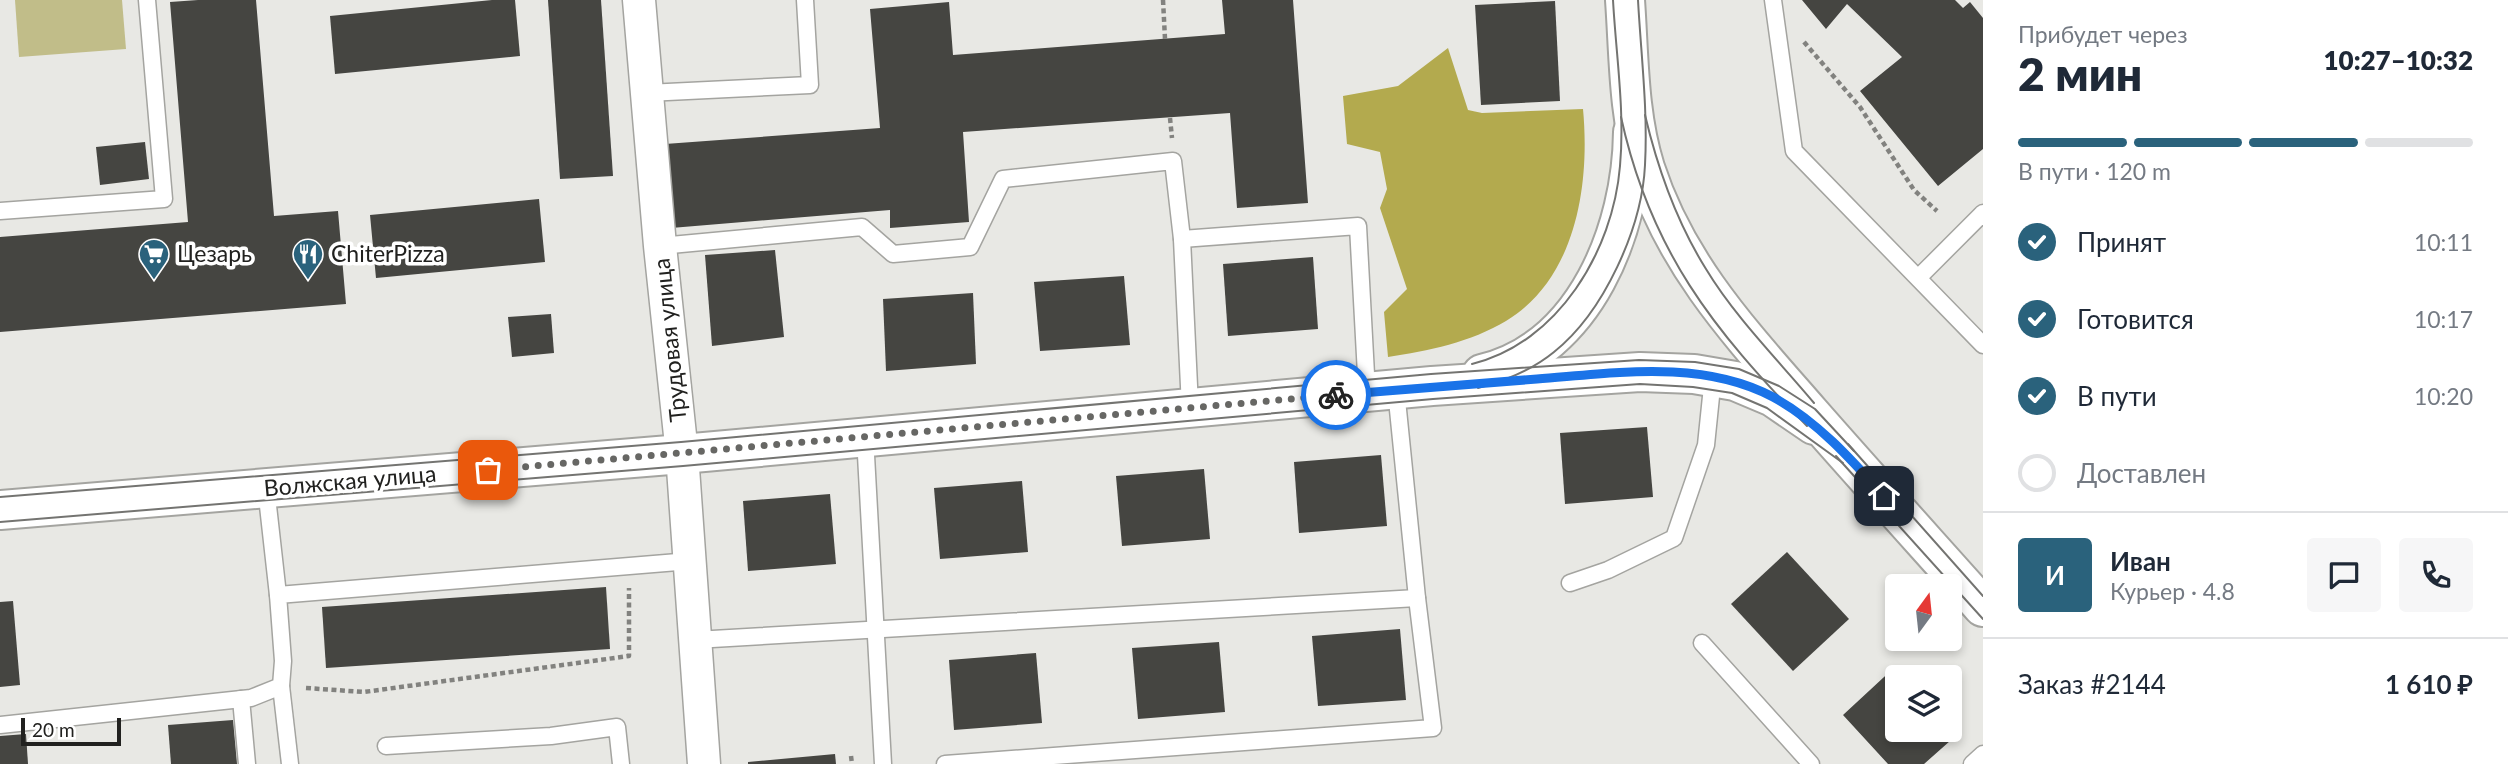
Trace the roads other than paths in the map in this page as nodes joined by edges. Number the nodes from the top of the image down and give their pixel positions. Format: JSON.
{"nodes":[{"id":1,"x":147,"y":0,"type":"edge"},
{"id":2,"x":639,"y":0,"type":"edge"},
{"id":3,"x":804,"y":0,"type":"edge"},
{"id":4,"x":1625,"y":0,"type":"edge"},
{"id":5,"x":1773,"y":0,"type":"edge"},
{"id":6,"x":647,"y":93,"type":"junction"},
{"id":7,"x":1633,"y":116,"type":"junction"},
{"id":8,"x":0,"y":211,"type":"edge"},
{"id":9,"x":1983,"y":214,"type":"edge"},
{"id":10,"x":1182,"y":239,"type":"junction"},
{"id":11,"x":660,"y":246,"type":"junction"},
{"id":12,"x":1919,"y":277,"type":"junction"},
{"id":13,"x":1983,"y":345,"type":"edge"},
{"id":14,"x":1713,"y":377,"type":"junction"},
{"id":15,"x":1399,"y":390,"type":"junction"},
{"id":16,"x":1190,"y":407,"type":"junction"},
{"id":17,"x":865,"y":437,"type":"junction"},
{"id":18,"x":682,"y":454,"type":"junction"},
{"id":19,"x":1848,"y":457,"type":"junction"},
{"id":20,"x":266,"y":488,"type":"junction"},
{"id":21,"x":0,"y":510,"type":"edge"},
{"id":22,"x":690,"y":561,"type":"junction"},
{"id":23,"x":1570,"y":583,"type":"dead end"},
{"id":24,"x":278,"y":595,"type":"junction"},
{"id":25,"x":1417,"y":598,"type":"junction"},
{"id":26,"x":1983,"y":607,"type":"edge"},
{"id":27,"x":877,"y":630,"type":"junction"},
{"id":28,"x":695,"y":640,"type":"junction"},
{"id":29,"x":1702,"y":643,"type":"dead end"},
{"id":30,"x":281,"y":686,"type":"junction"},
{"id":31,"x":241,"y":699,"type":"junction"},
{"id":32,"x":0,"y":725,"type":"edge"},
{"id":33,"x":386,"y":746,"type":"dead end"},
{"id":34,"x":1983,"y":754,"type":"edge"},
{"id":35,"x":247,"y":764,"type":"edge"},
{"id":36,"x":290,"y":764,"type":"edge"},
{"id":37,"x":621,"y":764,"type":"edge"},
{"id":38,"x":704,"y":764,"type":"edge"},
{"id":39,"x":883,"y":764,"type":"edge"},
{"id":40,"x":945,"y":764,"type":"edge"},
{"id":41,"x":1811,"y":764,"type":"edge"},
{"id":42,"x":1972,"y":764,"type":"edge"}],
"edges":[{"from":1,"to":8,"type":"lane"},
{"from":2,"to":6,"type":"street","name":"Трудовая улица"},
{"from":3,"to":6,"type":"lane"},
{"from":4,"to":7,"type":"street"},
{"from":5,"to":12,"type":"lane"},
{"from":6,"to":11,"type":"street","name":"Трудовая улица"},
{"from":7,"to":15,"type":"street"},
{"from":7,"to":19,"type":"street"},
{"from":9,"to":12,"type":"lane"},
{"from":10,"to":11,"type":"lane"},
{"from":10,"to":15,"type":"lane"},
{"from":10,"to":16,"type":"lane"},
{"from":11,"to":18,"type":"street","name":"Трудовая улица"},
{"from":12,"to":13,"type":"lane"},
{"from":14,"to":15,"type":"street","name":"Волжская улица"},
{"from":14,"to":19,"type":"street","name":"Волжская улица"},
{"from":14,"to":23,"type":"lane"},
{"from":15,"to":16,"type":"street","name":"Волжская улица"},
{"from":15,"to":25,"type":"lane"},
{"from":16,"to":17,"type":"street","name":"Волжская улица"},
{"from":17,"to":18,"type":"street","name":"Волжская улица"},
{"from":17,"to":27,"type":"lane"},
{"from":18,"to":20,"type":"street","name":"Волжская улица"},
{"from":18,"to":22,"type":"street","name":"Трудовая улица"},
{"from":19,"to":26,"type":"street"},
{"from":20,"to":21,"type":"street","name":"Волжская улица"},
{"from":20,"to":24,"type":"lane"},
{"from":22,"to":24,"type":"lane"},
{"from":22,"to":28,"type":"street","name":"Трудовая улица"},
{"from":24,"to":30,"type":"lane"},
{"from":25,"to":27,"type":"lane"},
{"from":25,"to":40,"type":"lane"},
{"from":27,"to":28,"type":"lane"},
{"from":27,"to":39,"type":"lane"},
{"from":28,"to":38,"type":"street","name":"Трудовая улица"},
{"from":29,"to":41,"type":"lane"},
{"from":30,"to":31,"type":"lane"},
{"from":30,"to":36,"type":"lane"},
{"from":31,"to":32,"type":"lane"},
{"from":31,"to":35,"type":"lane"},
{"from":33,"to":37,"type":"lane"},
{"from":34,"to":42,"type":"lane"}]}
